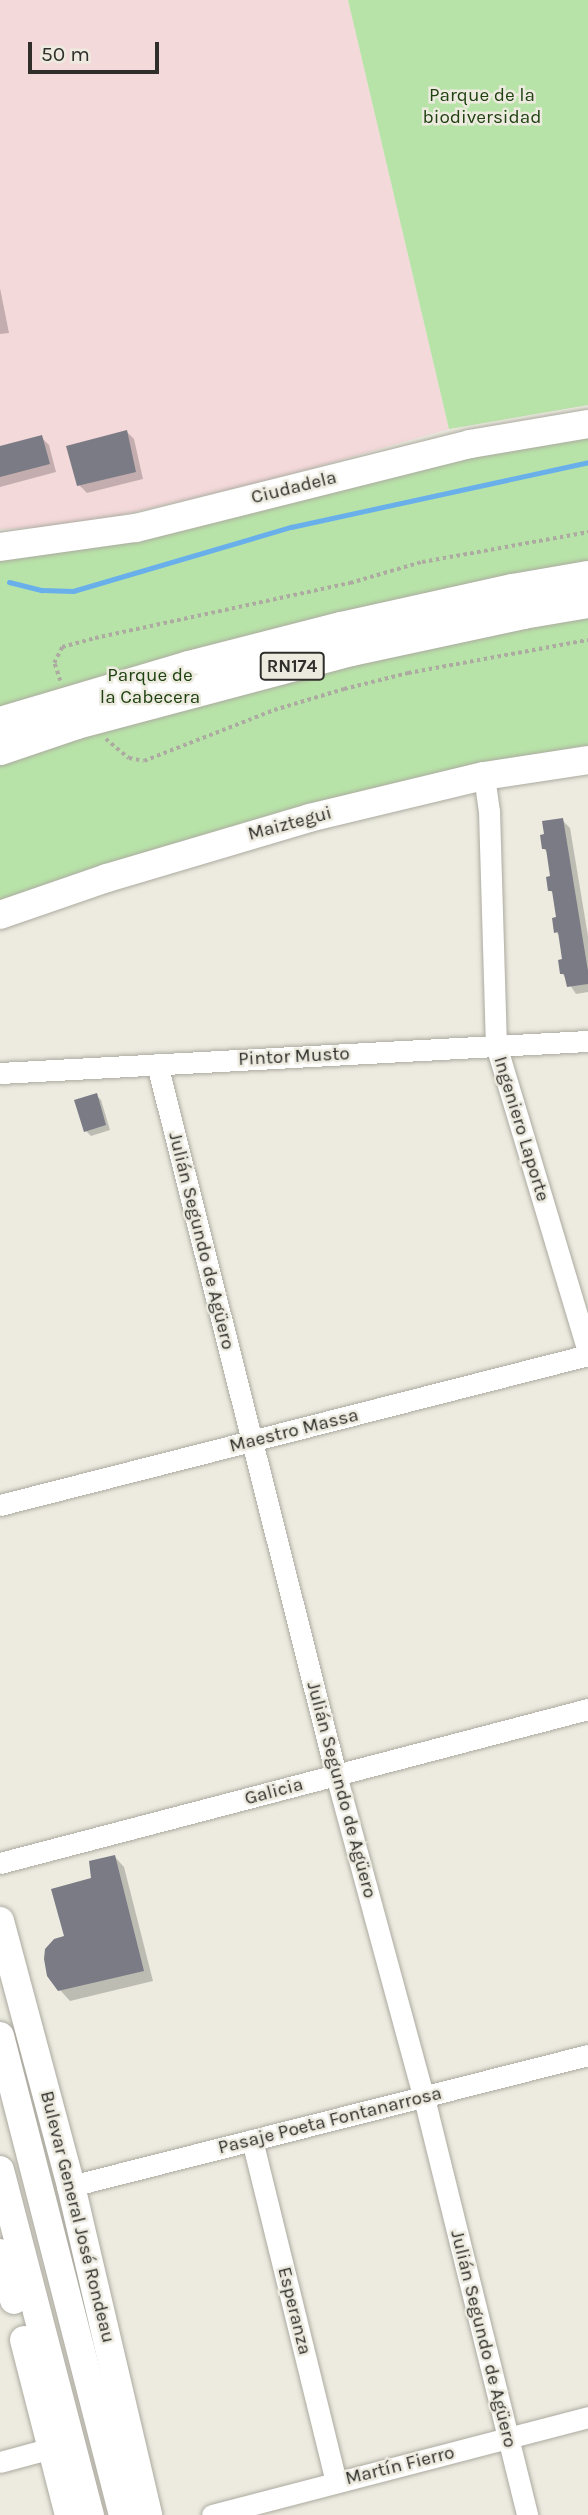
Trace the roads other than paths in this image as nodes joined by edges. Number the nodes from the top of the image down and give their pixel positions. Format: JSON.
{"nodes":[{"id":1,"x":588,"y":424,"type":"edge"},
{"id":2,"x":0,"y":547,"type":"edge"},
{"id":3,"x":588,"y":577,"type":"edge"},
{"id":4,"x":588,"y":602,"type":"edge"},
{"id":5,"x":0,"y":723,"type":"edge"},
{"id":6,"x":0,"y":748,"type":"edge"},
{"id":7,"x":588,"y":760,"type":"edge"},
{"id":8,"x":484,"y":776,"type":"junction"},
{"id":9,"x":0,"y":915,"type":"edge"},
{"id":10,"x":588,"y":1041,"type":"edge"},
{"id":11,"x":496,"y":1045,"type":"junction"},
{"id":12,"x":157,"y":1065,"type":"junction"},
{"id":13,"x":0,"y":1073,"type":"edge"},
{"id":14,"x":588,"y":1353,"type":"edge"},
{"id":15,"x":251,"y":1442,"type":"junction"},
{"id":16,"x":0,"y":1505,"type":"edge"},
{"id":17,"x":588,"y":1709,"type":"edge"},
{"id":18,"x":335,"y":1775,"type":"junction"},
{"id":19,"x":0,"y":1863,"type":"edge"},
{"id":20,"x":0,"y":1921,"type":"edge"},
{"id":21,"x":0,"y":2036,"type":"edge"},
{"id":22,"x":588,"y":2055,"type":"edge"},
{"id":23,"x":424,"y":2098,"type":"junction"},
{"id":24,"x":252,"y":2140,"type":"junction"},
{"id":25,"x":0,"y":2169,"type":"edge"},
{"id":26,"x":0,"y":2186,"type":"edge"},
{"id":27,"x":71,"y":2186,"type":"junction"},
{"id":28,"x":3,"y":2262,"type":"edge"},
{"id":29,"x":588,"y":2417,"type":"edge"},
{"id":30,"x":507,"y":2438,"type":"junction"},
{"id":31,"x":52,"y":2448,"type":"junction"},
{"id":32,"x":0,"y":2462,"type":"edge"},
{"id":33,"x":335,"y":2482,"type":"junction"},
{"id":34,"x":69,"y":2515,"type":"edge"},
{"id":35,"x":90,"y":2515,"type":"edge"},
{"id":36,"x":123,"y":2515,"type":"edge"},
{"id":37,"x":148,"y":2515,"type":"edge"},
{"id":38,"x":212,"y":2515,"type":"edge"},
{"id":39,"x":527,"y":2515,"type":"edge"}],
"edges":[{"from":1,"to":2,"type":"main road","name":"Ciudadela"},
{"from":3,"to":5,"type":"highway","number":"RN174","bridge":true},
{"from":4,"to":6,"type":"highway","number":"RN174","bridge":true},
{"from":7,"to":8,"type":"main road","name":"Maiztegui"},
{"from":8,"to":9,"type":"main road","name":"Maiztegui"},
{"from":8,"to":11,"type":"street","name":"Ingeniero Laporte"},
{"from":10,"to":11,"type":"street","name":"Pintor Musto"},
{"from":11,"to":12,"type":"street","name":"Pintor Musto"},
{"from":11,"to":14,"type":"street","name":"Ingeniero Laporte"},
{"from":12,"to":13,"type":"street","name":"Pintor Musto"},
{"from":12,"to":15,"type":"street","name":"Julián Segundo de Agüero"},
{"from":14,"to":15,"type":"street","name":"Maestro Massa"},
{"from":15,"to":16,"type":"street","name":"Maestro Massa"},
{"from":15,"to":18,"type":"street","name":"Julián Segundo de Agüero"},
{"from":17,"to":18,"type":"street","name":"Galicia"},
{"from":18,"to":19,"type":"street","name":"Galicia"},
{"from":18,"to":23,"type":"street","name":"Julián Segundo de Agüero"},
{"from":20,"to":27,"type":"main road","name":"Bulevar General José Rondeau"},
{"from":21,"to":36,"type":"main road","name":"Bulevar General José Rondeau"},
{"from":22,"to":23,"type":"street","name":"Pasaje Poeta Fontanarrosa"},
{"from":23,"to":24,"type":"street","name":"Pasaje Poeta Fontanarrosa"},
{"from":23,"to":30,"type":"street","name":"Julián Segundo de Agüero"},
{"from":24,"to":27,"type":"street","name":"Pasaje Poeta Fontanarrosa"},
{"from":24,"to":33,"type":"street","name":"Esperanza"},
{"from":25,"to":35,"type":"main road"},
{"from":26,"to":28,"type":"main road"},
{"from":27,"to":37,"type":"main road","name":"Bulevar General José Rondeau"},
{"from":28,"to":31,"type":"main road"},
{"from":29,"to":30,"type":"street","name":"Martín Fierro"},
{"from":30,"to":33,"type":"street","name":"Martín Fierro"},
{"from":30,"to":39,"type":"street","name":"Julián Segundo de Agüero"},
{"from":31,"to":32,"type":"street"},
{"from":31,"to":34,"type":"main road"},
{"from":33,"to":38,"type":"street","name":"Martín Fierro"}]}
